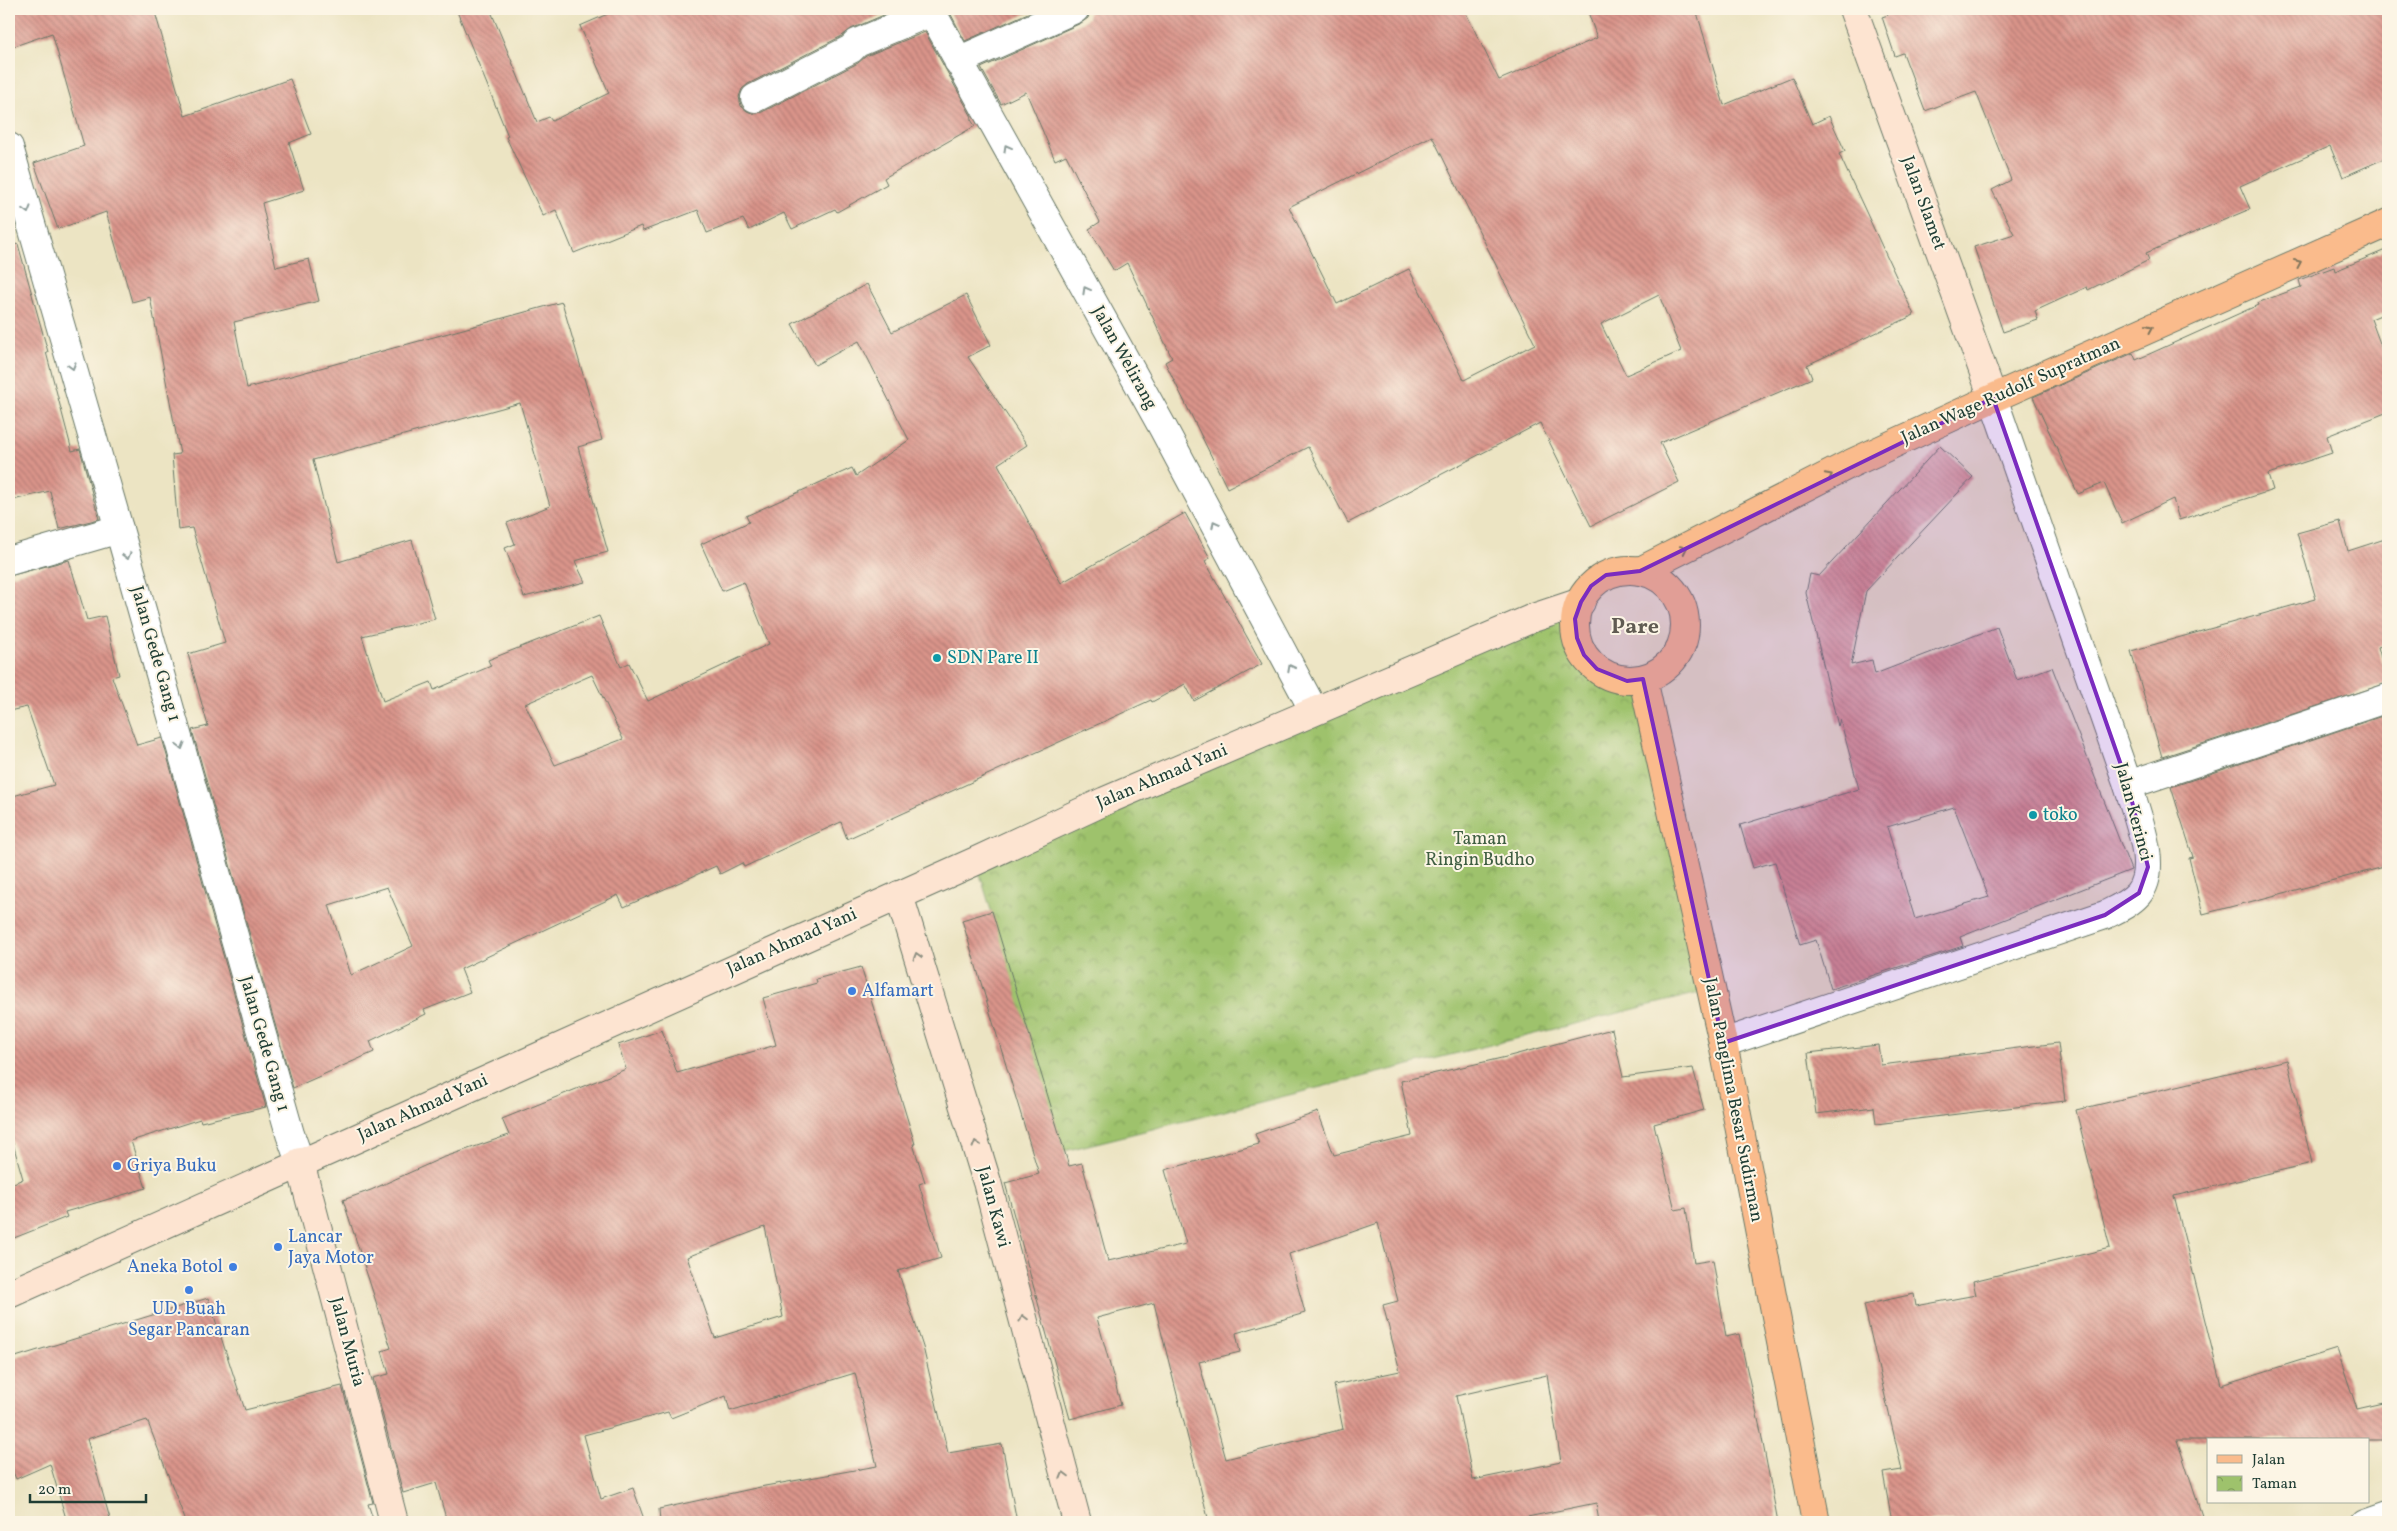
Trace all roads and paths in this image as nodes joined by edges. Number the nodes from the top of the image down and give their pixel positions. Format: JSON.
{"nodes":[{"id":1,"x":1075,"y":9,"type":"edge"},
{"id":2,"x":1853,"y":9,"type":"edge"},
{"id":3,"x":930,"y":10,"type":"edge"},
{"id":4,"x":958,"y":61,"type":"junction"},
{"id":5,"x":755,"y":98,"type":"dead end"},
{"id":6,"x":9,"y":146,"type":"edge"},
{"id":7,"x":2388,"y":223,"type":"edge"},
{"id":8,"x":1993,"y":398,"type":"junction"},
{"id":9,"x":120,"y":529,"type":"junction"},
{"id":10,"x":9,"y":561,"type":"edge"},
{"id":11,"x":1640,"y":570,"type":"junction"},
{"id":12,"x":1581,"y":602,"type":"junction"},
{"id":13,"x":1643,"y":679,"type":"junction"},
{"id":14,"x":2388,"y":698,"type":"edge"},
{"id":15,"x":1314,"y":711,"type":"junction"},
{"id":16,"x":2128,"y":785,"type":"junction"},
{"id":17,"x":899,"y":895,"type":"junction"},
{"id":18,"x":1723,"y":1043,"type":"junction"},
{"id":19,"x":300,"y":1162,"type":"junction"},
{"id":20,"x":9,"y":1294,"type":"edge"},
{"id":21,"x":2388,"y":1514,"type":"edge"},
{"id":22,"x":394,"y":1522,"type":"edge"},
{"id":23,"x":1077,"y":1522,"type":"edge"},
{"id":24,"x":1816,"y":1522,"type":"edge"},
{"id":25,"x":2365,"y":1522,"type":"edge"}],
"edges":[{"from":1,"to":4,"type":"street"},
{"from":2,"to":8,"type":"main road","name":"Jalan Slamet"},
{"from":3,"to":4,"type":"street","name":"Jalan Welirang"},
{"from":3,"to":5,"type":"street"},
{"from":15,"to":4,"type":"street","name":"Jalan Welirang","one_way":true},
{"from":6,"to":9,"type":"street","name":"Jalan Gede Gang 1","one_way":true},
{"from":8,"to":7,"type":"main road","name":"Jalan Wage Rudolf Supratman","one_way":true},
{"from":11,"to":8,"type":"main road","name":"Jalan Wage Rudolf Supratman","one_way":true},
{"from":8,"to":16,"type":"street","name":"Jalan Kerinci"},
{"from":9,"to":10,"type":"street"},
{"from":9,"to":19,"type":"street","name":"Jalan Gede Gang 1","one_way":true},
{"from":11,"to":12,"type":"main road"},
{"from":11,"to":13,"type":"main road"},
{"from":12,"to":13,"type":"main road"},
{"from":12,"to":15,"type":"main road","name":"Jalan Ahmad Yani"},
{"from":13,"to":18,"type":"main road","name":"Jalan Panglima Besar Sudirman"},
{"from":14,"to":16,"type":"street"},
{"from":15,"to":17,"type":"main road","name":"Jalan Ahmad Yani"},
{"from":16,"to":18,"type":"street","name":"Jalan Kerinci"},
{"from":17,"to":19,"type":"main road","name":"Jalan Ahmad Yani"},
{"from":23,"to":17,"type":"main road","name":"Jalan Kawi","one_way":true},
{"from":18,"to":24,"type":"main road","name":"Jalan Panglima Besar Sudirman"},
{"from":19,"to":20,"type":"main road","name":"Jalan Ahmad Yani"},
{"from":19,"to":22,"type":"main road","name":"Jalan Muria"},
{"from":21,"to":25,"type":"street"}]}
